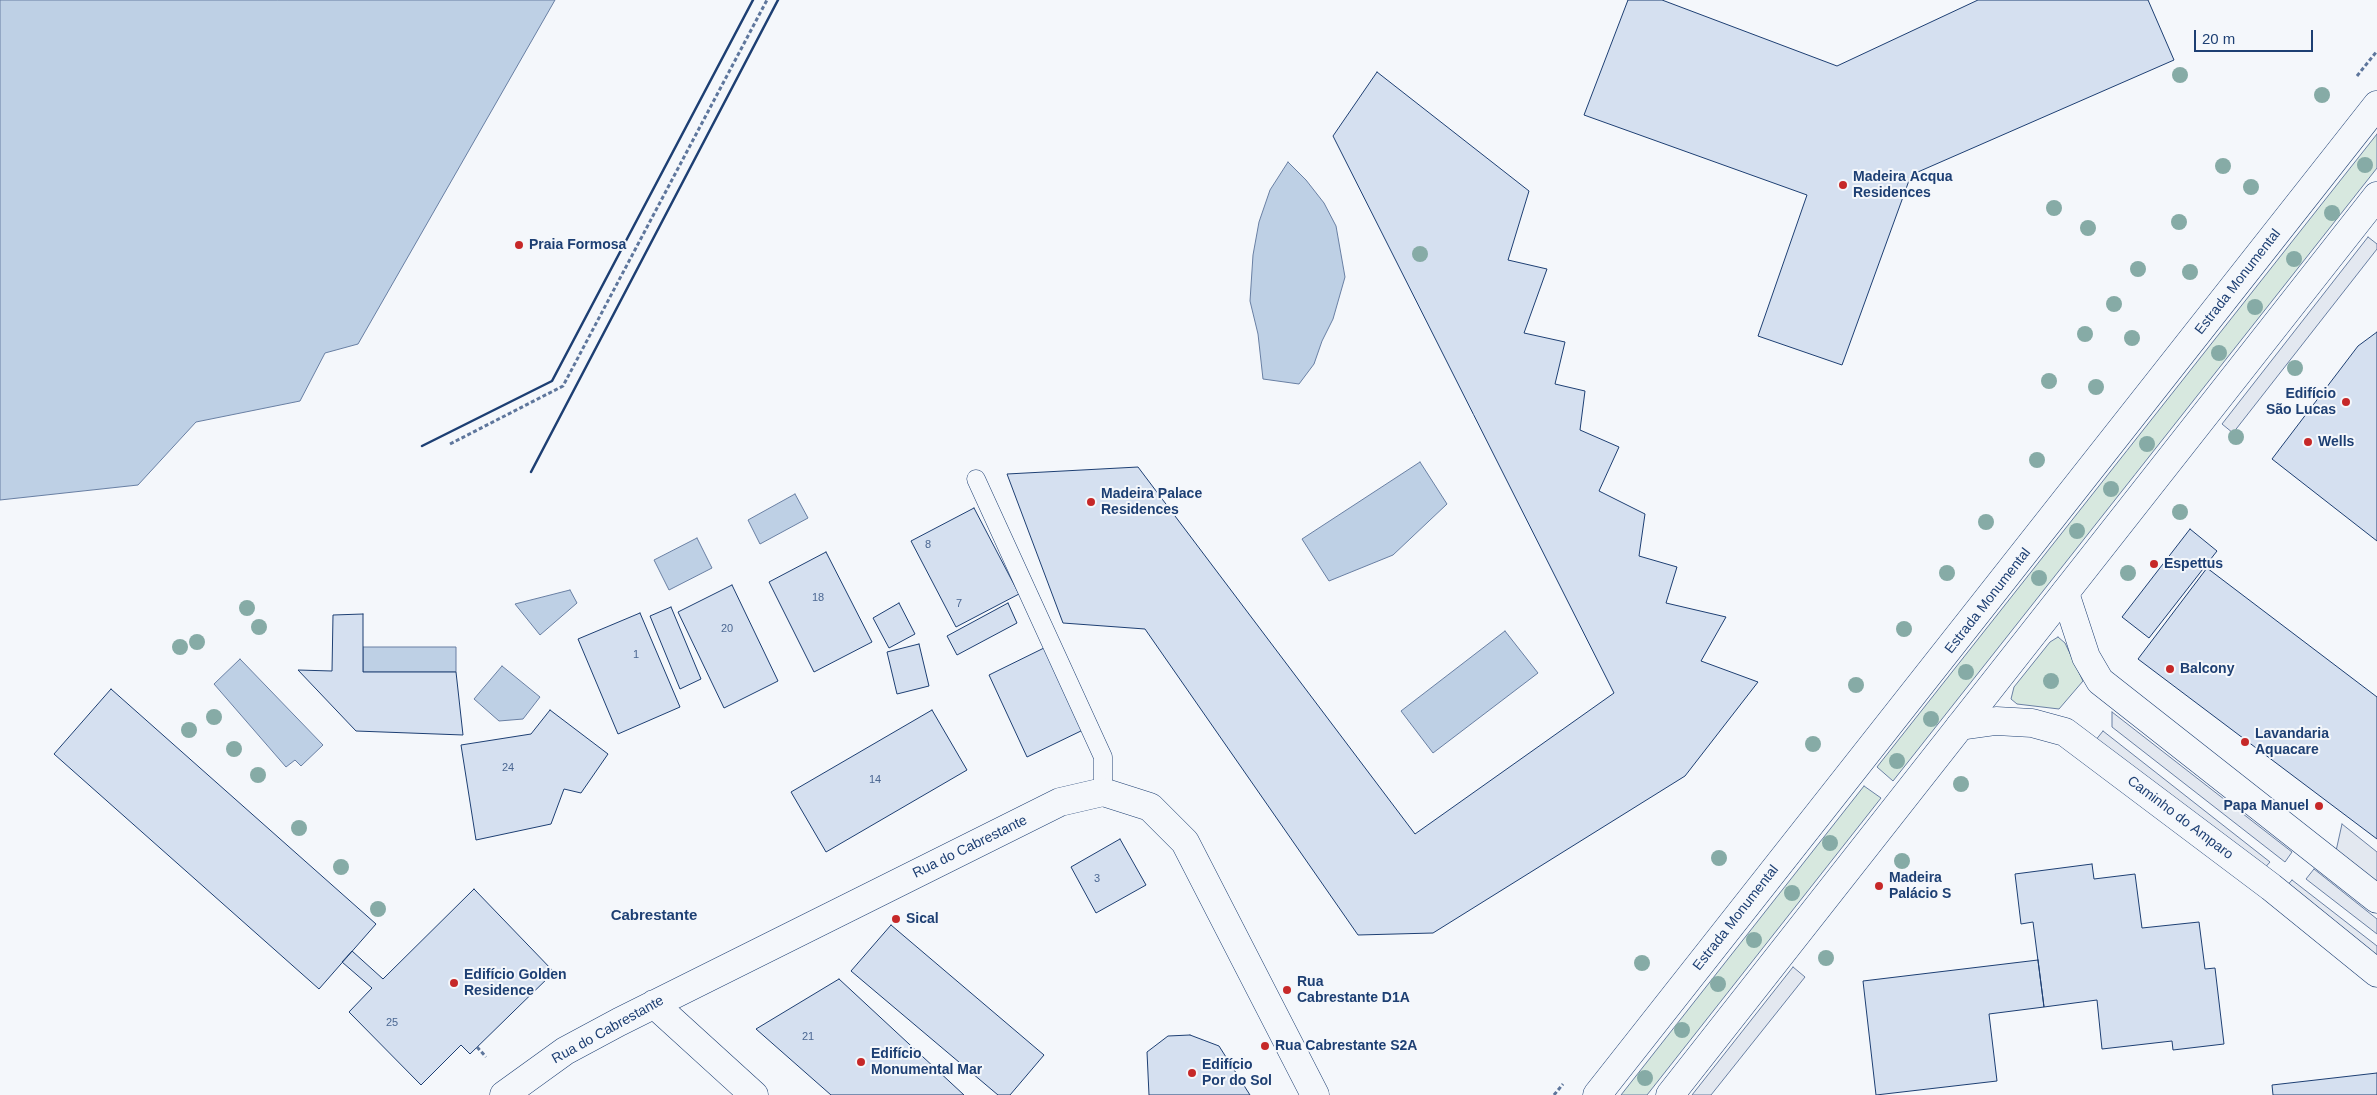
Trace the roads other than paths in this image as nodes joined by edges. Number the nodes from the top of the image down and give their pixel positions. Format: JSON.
{"nodes":[{"id":1,"x":2377,"y":105,"type":"edge"},
{"id":2,"x":2377,"y":196,"type":"edge"},
{"id":3,"x":976,"y":480,"type":"dead end"},
{"id":4,"x":2065,"y":593,"type":"junction"},
{"id":5,"x":1960,"y":726,"type":"junction"},
{"id":6,"x":1103,"y":792,"type":"junction"},
{"id":7,"x":2377,"y":900,"type":"edge"},
{"id":8,"x":2377,"y":973,"type":"edge"},
{"id":9,"x":654,"y":1004,"type":"junction"},
{"id":10,"x":504,"y":1095,"type":"edge"},
{"id":11,"x":754,"y":1095,"type":"edge"},
{"id":12,"x":1315,"y":1095,"type":"edge"},
{"id":13,"x":1597,"y":1095,"type":"edge"},
{"id":14,"x":1670,"y":1095,"type":"edge"}],
"edges":[{"from":1,"to":13,"type":"main road","name":"Estrada Monumental"},
{"from":2,"to":4,"type":"main road"},
{"from":3,"to":6,"type":"lane"},
{"from":4,"to":5,"type":"main road"},
{"from":4,"to":7,"type":"main road"},
{"from":5,"to":8,"type":"main road","name":"Caminho do Amparo"},
{"from":5,"to":14,"type":"main road"},
{"from":6,"to":9,"type":"main road","name":"Rua do Cabrestante"},
{"from":6,"to":12,"type":"main road"},
{"from":9,"to":10,"type":"main road","name":"Rua do Cabrestante"},
{"from":9,"to":11,"type":"main road"}]}
